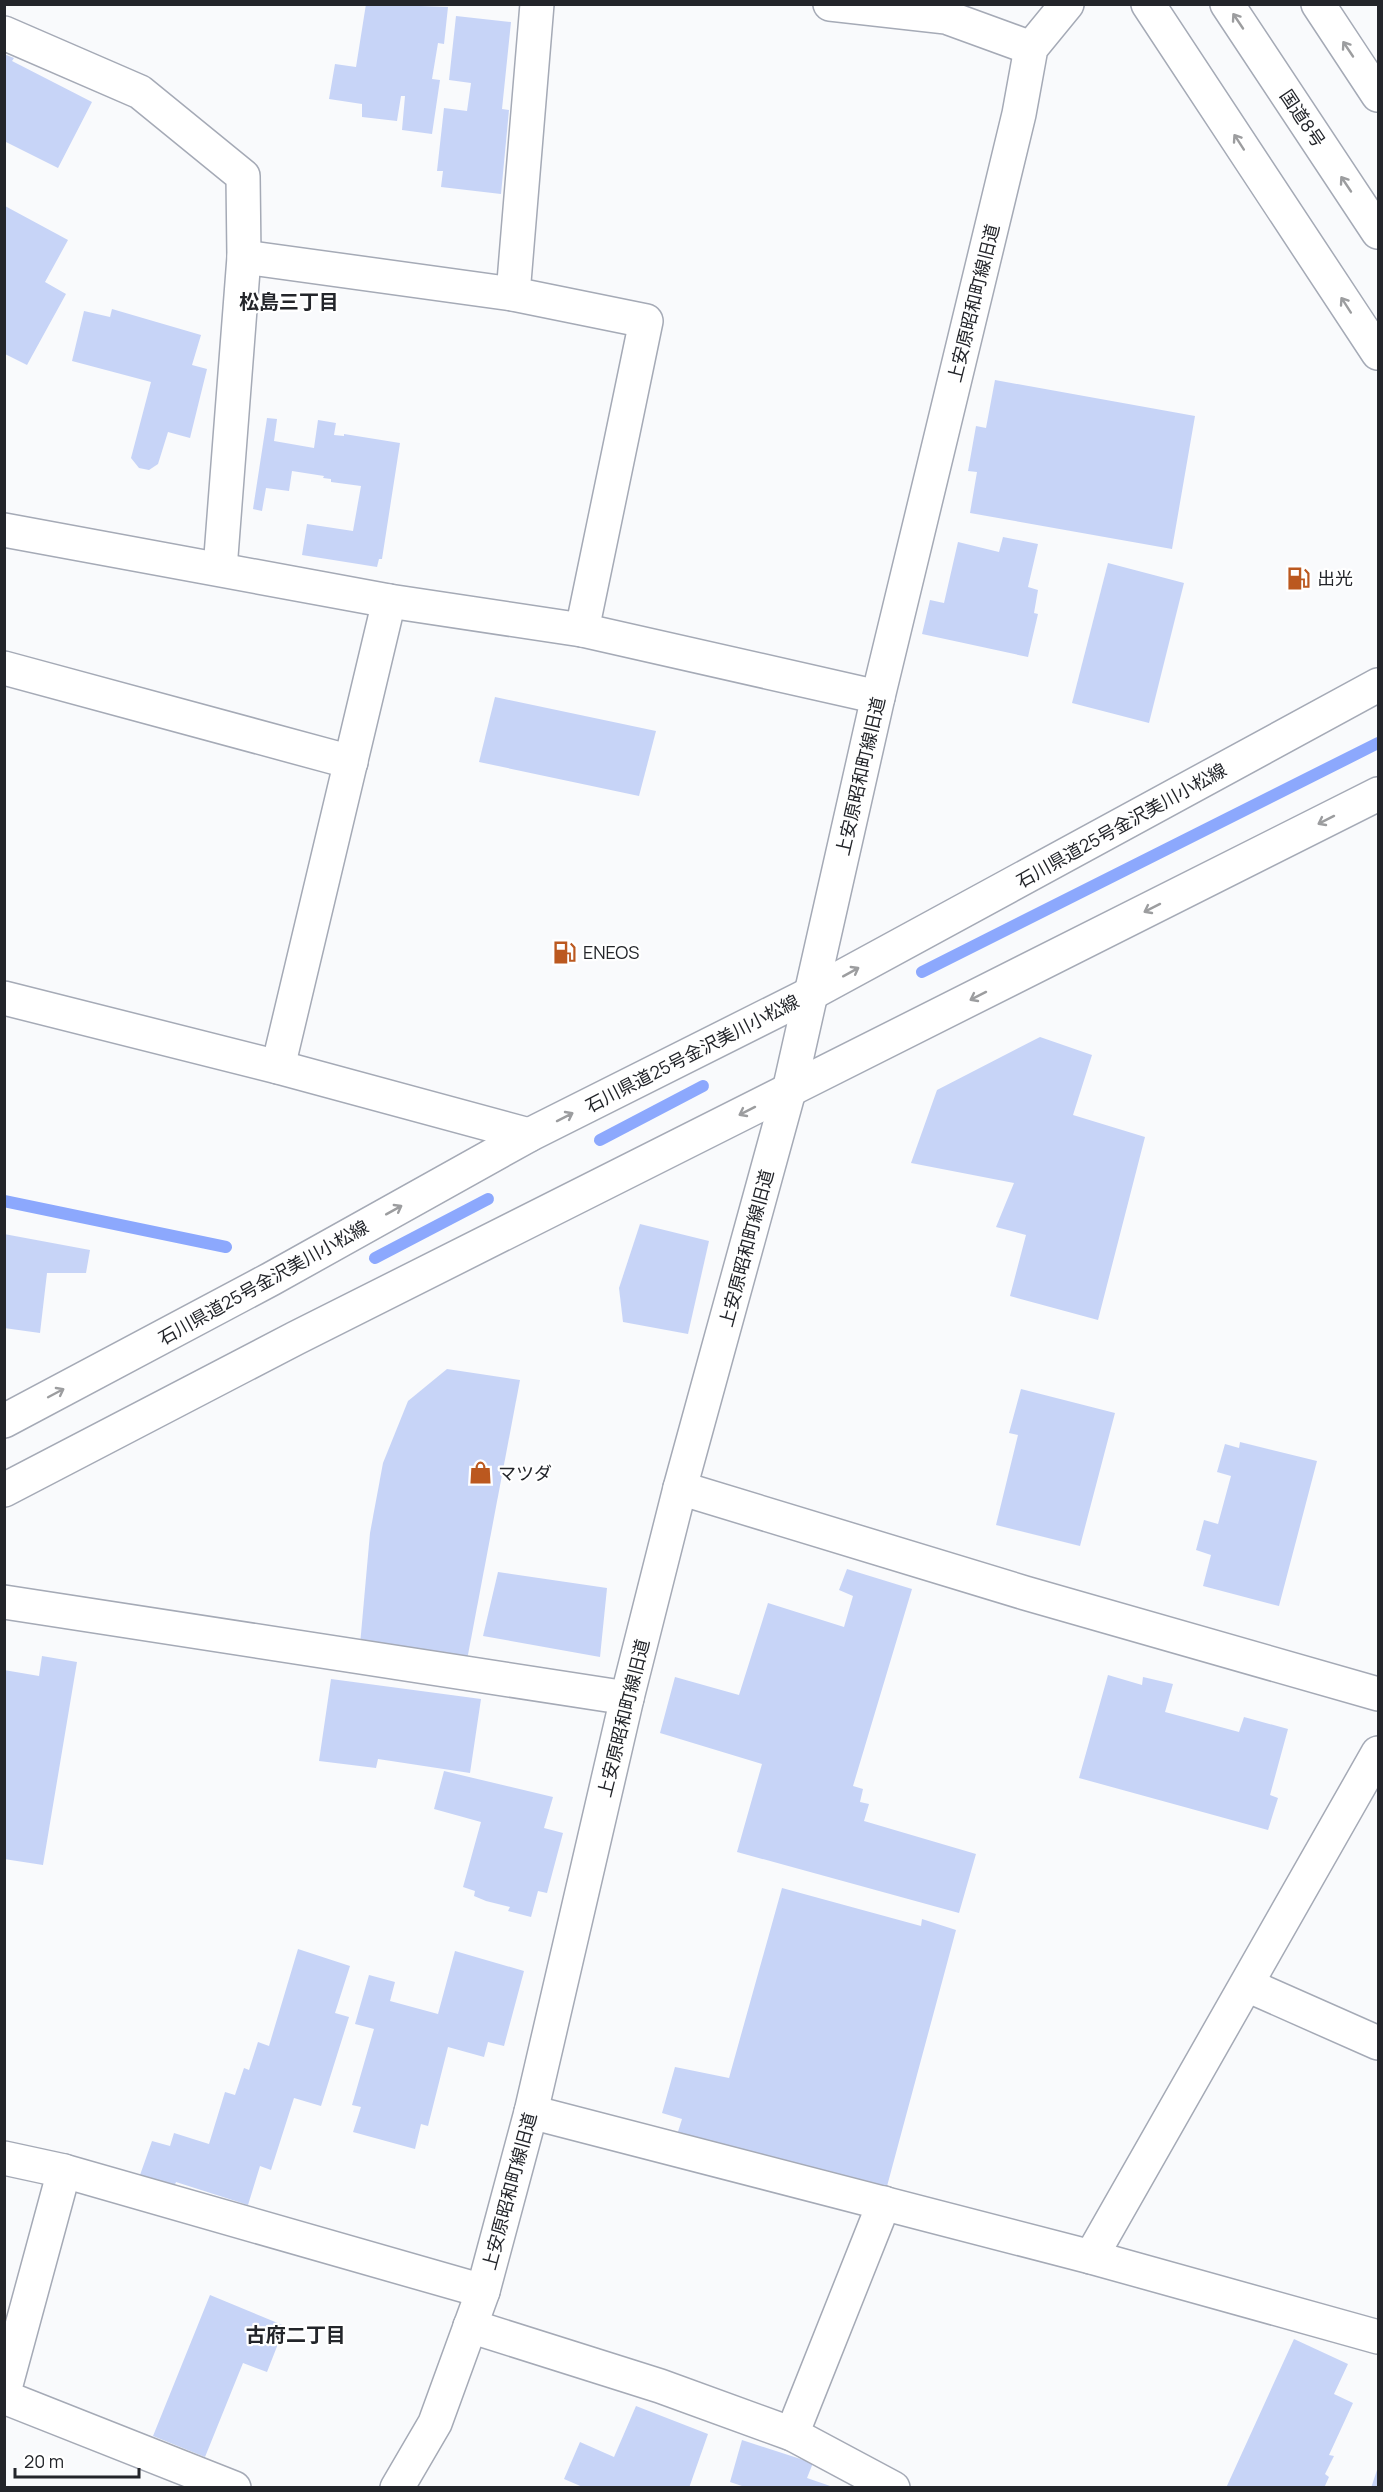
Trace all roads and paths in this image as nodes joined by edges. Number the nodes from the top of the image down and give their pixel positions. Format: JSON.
{"nodes":[{"id":1,"x":537,"y":4,"type":"edge"},
{"id":2,"x":830,"y":4,"type":"edge"},
{"id":3,"x":1067,"y":4,"type":"edge"},
{"id":4,"x":1148,"y":4,"type":"edge"},
{"id":5,"x":1227,"y":4,"type":"edge"},
{"id":6,"x":1318,"y":4,"type":"edge"},
{"id":7,"x":4,"y":33,"type":"edge"},
{"id":8,"x":1031,"y":48,"type":"junction"},
{"id":9,"x":1378,"y":94,"type":"edge"},
{"id":10,"x":1378,"y":232,"type":"edge"},
{"id":11,"x":244,"y":257,"type":"junction"},
{"id":12,"x":513,"y":294,"type":"junction"},
{"id":13,"x":1378,"y":353,"type":"edge"},
{"id":14,"x":4,"y":530,"type":"edge"},
{"id":15,"x":220,"y":569,"type":"junction"},
{"id":16,"x":389,"y":601,"type":"junction"},
{"id":17,"x":582,"y":630,"type":"junction"},
{"id":18,"x":4,"y":668,"type":"edge"},
{"id":19,"x":1378,"y":685,"type":"edge"},
{"id":20,"x":878,"y":697,"type":"junction"},
{"id":21,"x":351,"y":762,"type":"junction"},
{"id":22,"x":1378,"y":794,"type":"edge"},
{"id":23,"x":812,"y":993,"type":"junction"},
{"id":24,"x":4,"y":998,"type":"edge"},
{"id":25,"x":278,"y":1068,"type":"junction"},
{"id":26,"x":789,"y":1091,"type":"junction"},
{"id":27,"x":529,"y":1135,"type":"junction"},
{"id":28,"x":4,"y":1421,"type":"edge"},
{"id":29,"x":680,"y":1488,"type":"junction"},
{"id":30,"x":4,"y":1490,"type":"edge"},
{"id":31,"x":4,"y":1602,"type":"edge"},
{"id":32,"x":1378,"y":1694,"type":"edge"},
{"id":33,"x":627,"y":1698,"type":"junction"},
{"id":34,"x":1378,"y":1753,"type":"edge"},
{"id":35,"x":1247,"y":1985,"type":"junction"},
{"id":36,"x":1378,"y":2043,"type":"edge"},
{"id":37,"x":531,"y":2112,"type":"junction"},
{"id":38,"x":4,"y":2158,"type":"edge"},
{"id":39,"x":64,"y":2171,"type":"junction"},
{"id":40,"x":884,"y":2203,"type":"junction"},
{"id":41,"x":1091,"y":2257,"type":"junction"},
{"id":42,"x":483,"y":2291,"type":"junction"},
{"id":43,"x":470,"y":2326,"type":"junction"},
{"id":44,"x":1378,"y":2337,"type":"edge"},
{"id":45,"x":4,"y":2392,"type":"edge"},
{"id":46,"x":4,"y":2397,"type":"edge"},
{"id":47,"x":792,"y":2434,"type":"junction"},
{"id":48,"x":234,"y":2487,"type":"edge"},
{"id":49,"x":397,"y":2487,"type":"edge"},
{"id":50,"x":893,"y":2487,"type":"edge"}],
"edges":[{"from":1,"to":12,"type":"main road"},
{"from":2,"to":8,"type":"main road"},
{"from":3,"to":8,"type":"main road","name":"上安原昭和町線旧道"},
{"from":13,"to":4,"type":"main road","one_way":true},
{"from":10,"to":5,"type":"main road","name":"国道8号","one_way":true},
{"from":9,"to":6,"type":"main road","one_way":true},
{"from":7,"to":11,"type":"main road"},
{"from":8,"to":20,"type":"main road","name":"上安原昭和町線旧道"},
{"from":11,"to":12,"type":"main road"},
{"from":11,"to":15,"type":"main road"},
{"from":12,"to":17,"type":"main road"},
{"from":14,"to":15,"type":"main road"},
{"from":15,"to":16,"type":"main road"},
{"from":16,"to":17,"type":"main road"},
{"from":16,"to":21,"type":"main road"},
{"from":17,"to":20,"type":"main road"},
{"from":18,"to":21,"type":"main road"},
{"from":23,"to":19,"type":"main road","name":"石川県道25号金沢美川小松線","one_way":true},
{"from":20,"to":23,"type":"main road","name":"上安原昭和町線旧道"},
{"from":21,"to":25,"type":"main road"},
{"from":22,"to":26,"type":"main road","one_way":true},
{"from":23,"to":26,"type":"main road","name":"上安原昭和町線旧道"},
{"from":27,"to":23,"type":"main road","name":"石川県道25号金沢美川小松線","one_way":true},
{"from":24,"to":25,"type":"main road"},
{"from":25,"to":27,"type":"main road"},
{"from":26,"to":29,"type":"main road","name":"上安原昭和町線旧道"},
{"from":26,"to":30,"type":"main road","one_way":true},
{"from":28,"to":27,"type":"main road","name":"石川県道25号金沢美川小松線","one_way":true},
{"from":29,"to":32,"type":"main road"},
{"from":29,"to":33,"type":"main road","name":"上安原昭和町線旧道"},
{"from":31,"to":33,"type":"main road"},
{"from":33,"to":37,"type":"main road","name":"上安原昭和町線旧道"},
{"from":34,"to":35,"type":"main road"},
{"from":35,"to":36,"type":"main road"},
{"from":35,"to":41,"type":"main road"},
{"from":37,"to":40,"type":"main road"},
{"from":37,"to":42,"type":"main road","name":"上安原昭和町線旧道"},
{"from":38,"to":39,"type":"main road"},
{"from":39,"to":42,"type":"main road"},
{"from":39,"to":45,"type":"main road"},
{"from":40,"to":41,"type":"main road"},
{"from":40,"to":47,"type":"main road"},
{"from":41,"to":44,"type":"main road"},
{"from":42,"to":43,"type":"main road","name":"上安原昭和町線旧道"},
{"from":43,"to":47,"type":"main road"},
{"from":43,"to":49,"type":"main road","name":"上安原昭和町線旧道"},
{"from":46,"to":48,"type":"main road"},
{"from":47,"to":50,"type":"main road"}]}
